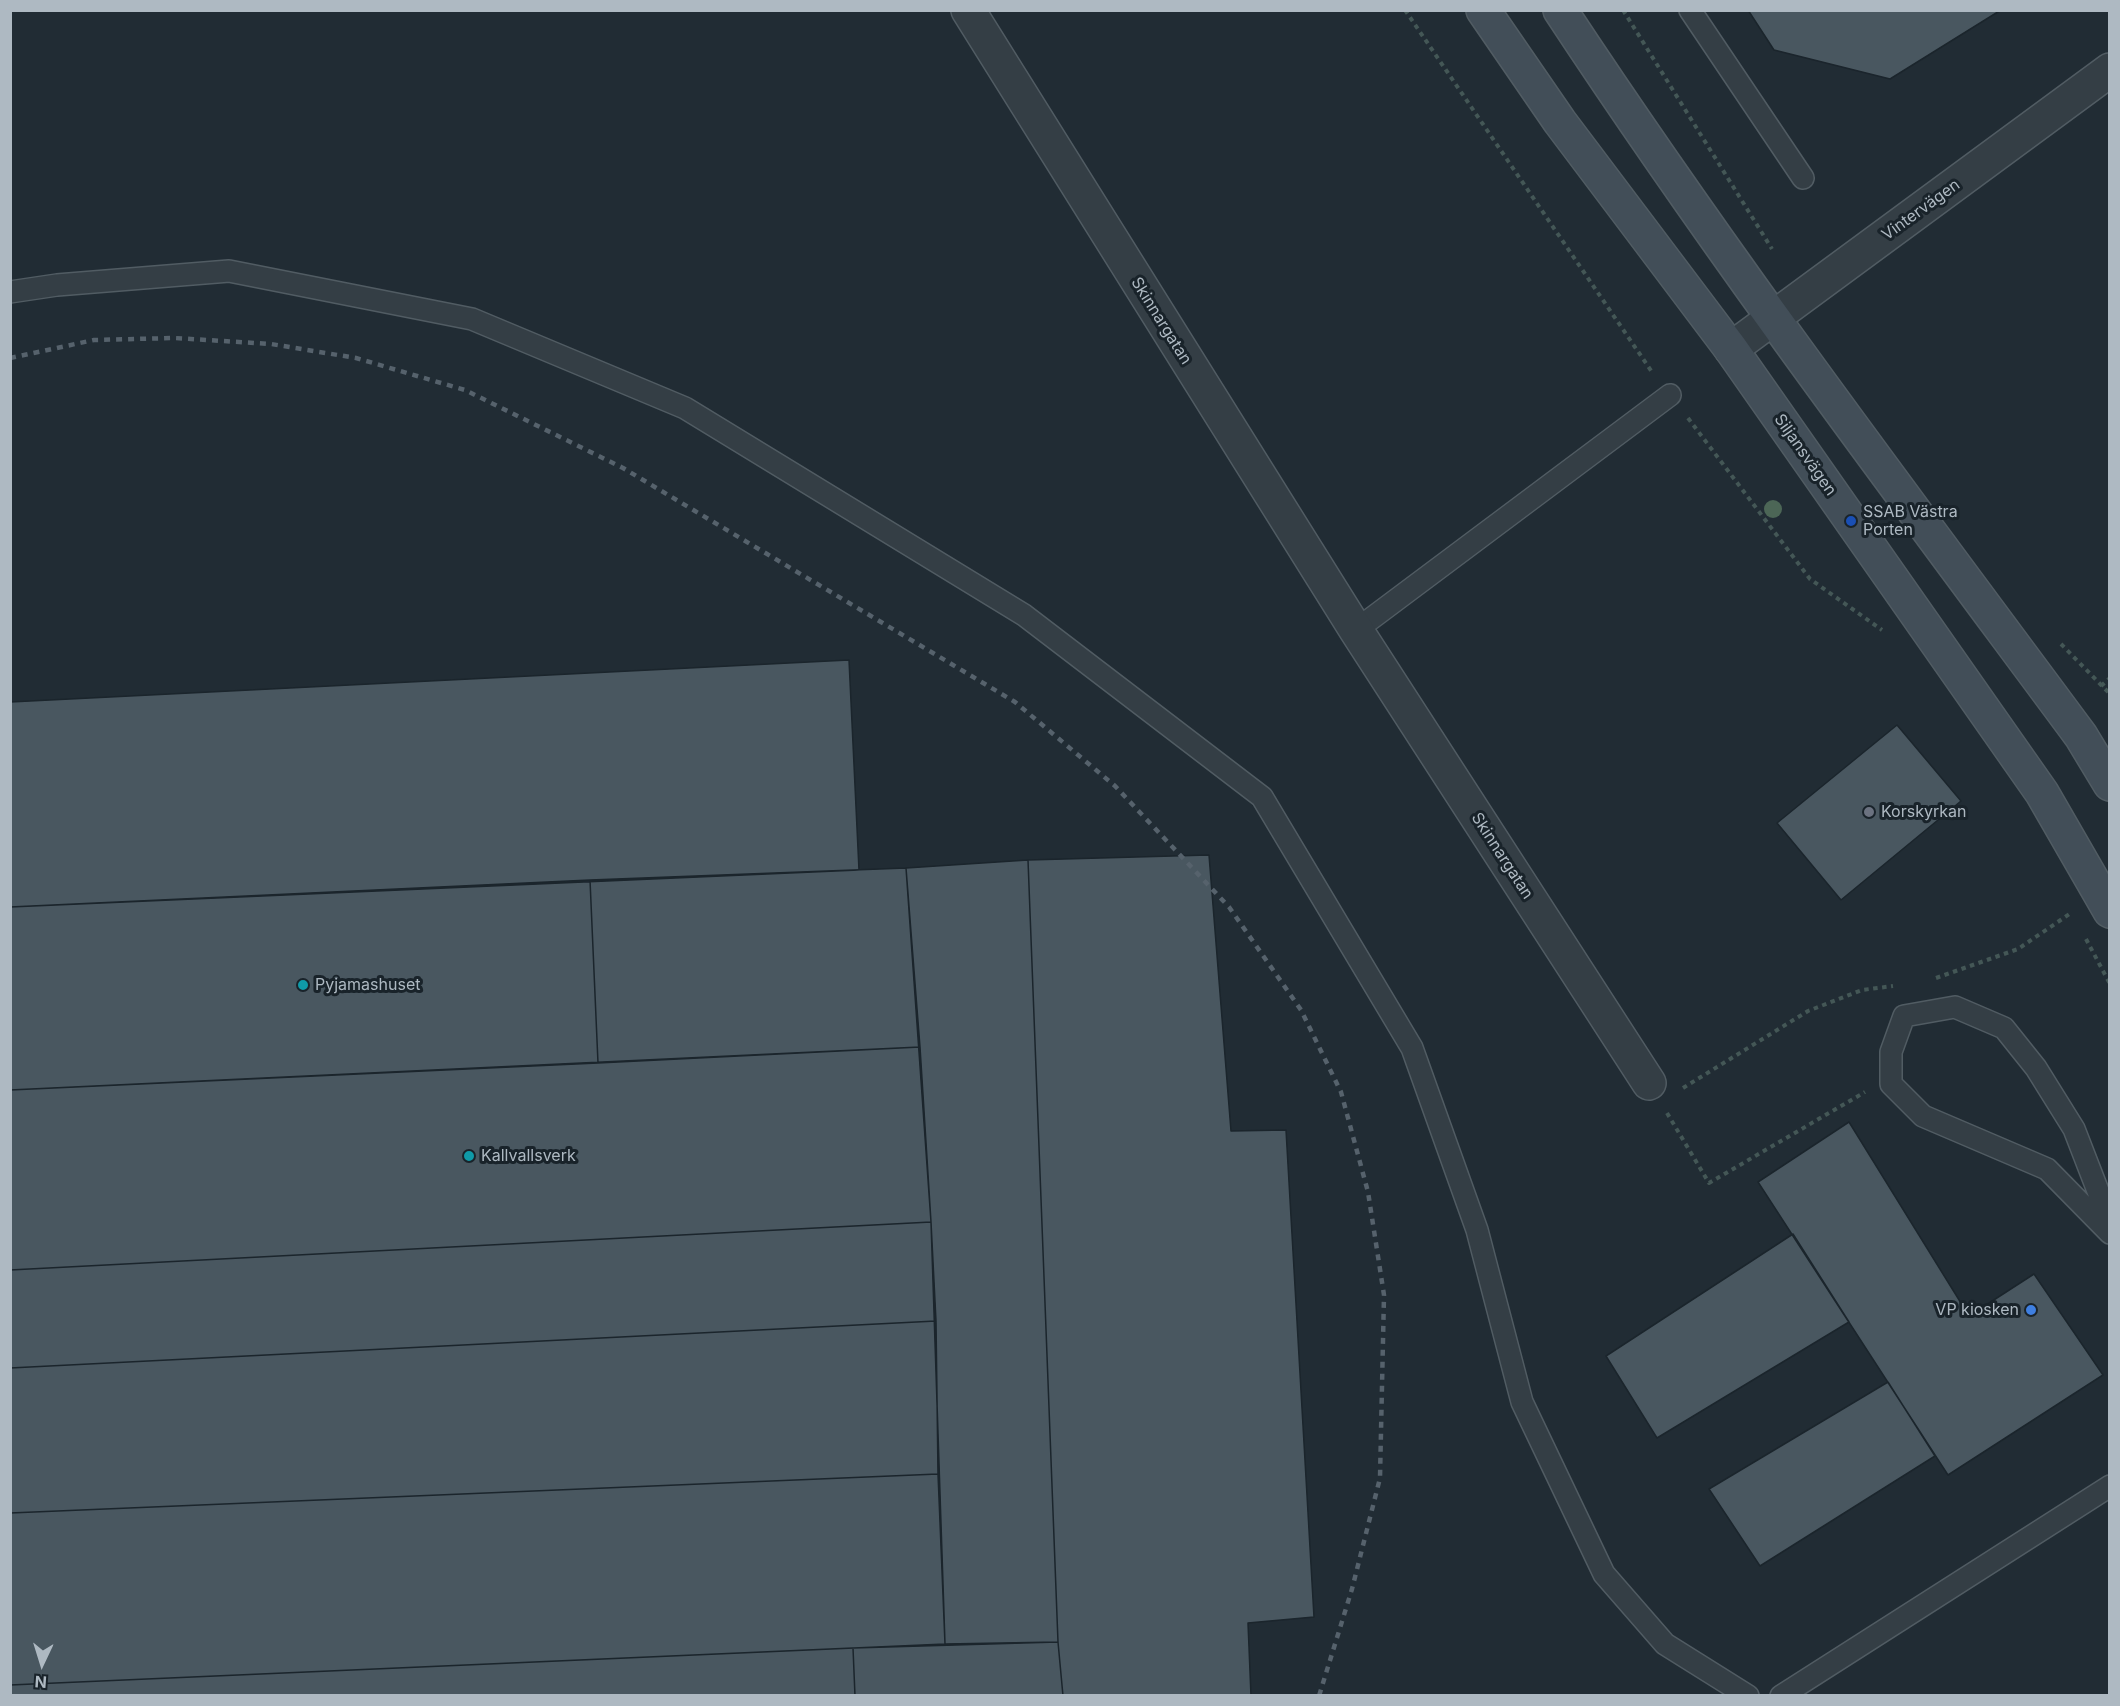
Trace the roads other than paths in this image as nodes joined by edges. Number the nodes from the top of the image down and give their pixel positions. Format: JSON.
{"nodes":[{"id":1,"x":968,"y":10,"type":"edge"},
{"id":2,"x":1483,"y":10,"type":"edge"},
{"id":3,"x":1560,"y":10,"type":"edge"},
{"id":4,"x":1690,"y":10,"type":"edge"},
{"id":5,"x":2109,"y":70,"type":"edge"},
{"id":6,"x":1803,"y":178,"type":"dead end"},
{"id":7,"x":10,"y":292,"type":"edge"},
{"id":8,"x":1773,"y":318,"type":"junction"},
{"id":9,"x":1731,"y":349,"type":"junction"},
{"id":10,"x":1670,"y":394,"type":"road end"},
{"id":11,"x":1356,"y":630,"type":"junction"},
{"id":12,"x":2109,"y":784,"type":"edge"},
{"id":13,"x":2109,"y":911,"type":"edge"},
{"id":14,"x":1655,"y":1092,"type":"road end"},
{"id":15,"x":2109,"y":1222,"type":"edge"},
{"id":16,"x":2109,"y":1233,"type":"edge"},
{"id":17,"x":2109,"y":1486,"type":"edge"},
{"id":18,"x":1748,"y":1695,"type":"edge"},
{"id":19,"x":1781,"y":1695,"type":"edge"}],
"edges":[{"from":1,"to":11,"type":"street","name":"Skinnargatan"},
{"from":2,"to":9,"type":"street","name":"Siljansvägen"},
{"from":3,"to":8,"type":"street"},
{"from":4,"to":6,"type":"lane"},
{"from":5,"to":8,"type":"street","name":"Vintervägen"},
{"from":7,"to":18,"type":"lane"},
{"from":8,"to":9,"type":"street","name":"Vintervägen"},
{"from":8,"to":12,"type":"street"},
{"from":9,"to":13,"type":"street","name":"Siljansvägen"},
{"from":10,"to":11,"type":"lane"},
{"from":11,"to":14,"type":"street","name":"Skinnargatan"},
{"from":15,"to":16,"type":"lane"},
{"from":17,"to":19,"type":"lane"}]}
